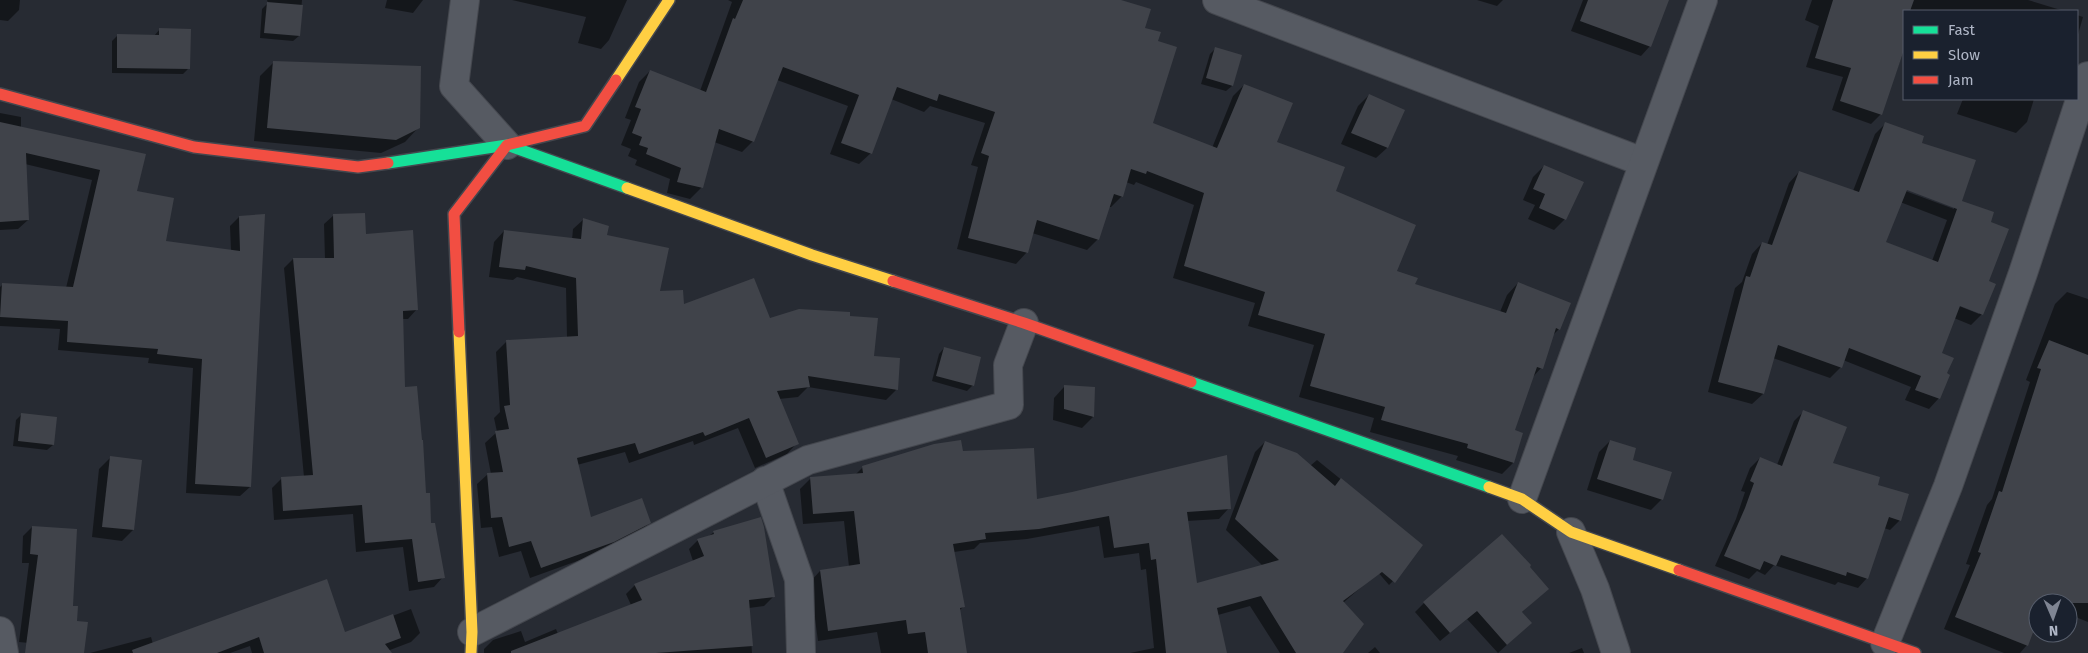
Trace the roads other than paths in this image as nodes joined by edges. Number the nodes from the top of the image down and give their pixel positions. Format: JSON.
{"nodes":[{"id":1,"x":465,"y":0,"type":"edge"},
{"id":2,"x":669,"y":0,"type":"edge"},
{"id":3,"x":1217,"y":0,"type":"edge"},
{"id":4,"x":1703,"y":0,"type":"edge"},
{"id":5,"x":2088,"y":76,"type":"edge"},
{"id":6,"x":0,"y":94,"type":"edge"},
{"id":7,"x":506,"y":145,"type":"junction"},
{"id":8,"x":1644,"y":162,"type":"junction"},
{"id":9,"x":1024,"y":323,"type":"junction"},
{"id":10,"x":765,"y":481,"type":"junction"},
{"id":11,"x":1522,"y":499,"type":"junction"},
{"id":12,"x":1571,"y":532,"type":"junction"},
{"id":13,"x":0,"y":631,"type":"edge"},
{"id":14,"x":471,"y":642,"type":"edge"},
{"id":15,"x":1885,"y":643,"type":"junction"},
{"id":16,"x":4,"y":653,"type":"edge"},
{"id":17,"x":801,"y":653,"type":"edge"},
{"id":18,"x":1616,"y":653,"type":"edge"},
{"id":19,"x":1915,"y":653,"type":"edge"}],
"edges":[{"from":1,"to":7,"type":"street"},
{"from":2,"to":7,"type":"street"},
{"from":3,"to":8,"type":"street"},
{"from":4,"to":8,"type":"street"},
{"from":5,"to":15,"type":"street"},
{"from":6,"to":7,"type":"street"},
{"from":7,"to":9,"type":"street"},
{"from":7,"to":14,"type":"street"},
{"from":8,"to":11,"type":"street"},
{"from":9,"to":10,"type":"street"},
{"from":9,"to":11,"type":"street"},
{"from":10,"to":14,"type":"street"},
{"from":10,"to":17,"type":"street"},
{"from":11,"to":12,"type":"street"},
{"from":12,"to":15,"type":"street"},
{"from":12,"to":18,"type":"street"},
{"from":13,"to":16,"type":"street"},
{"from":15,"to":19,"type":"street"}]}
